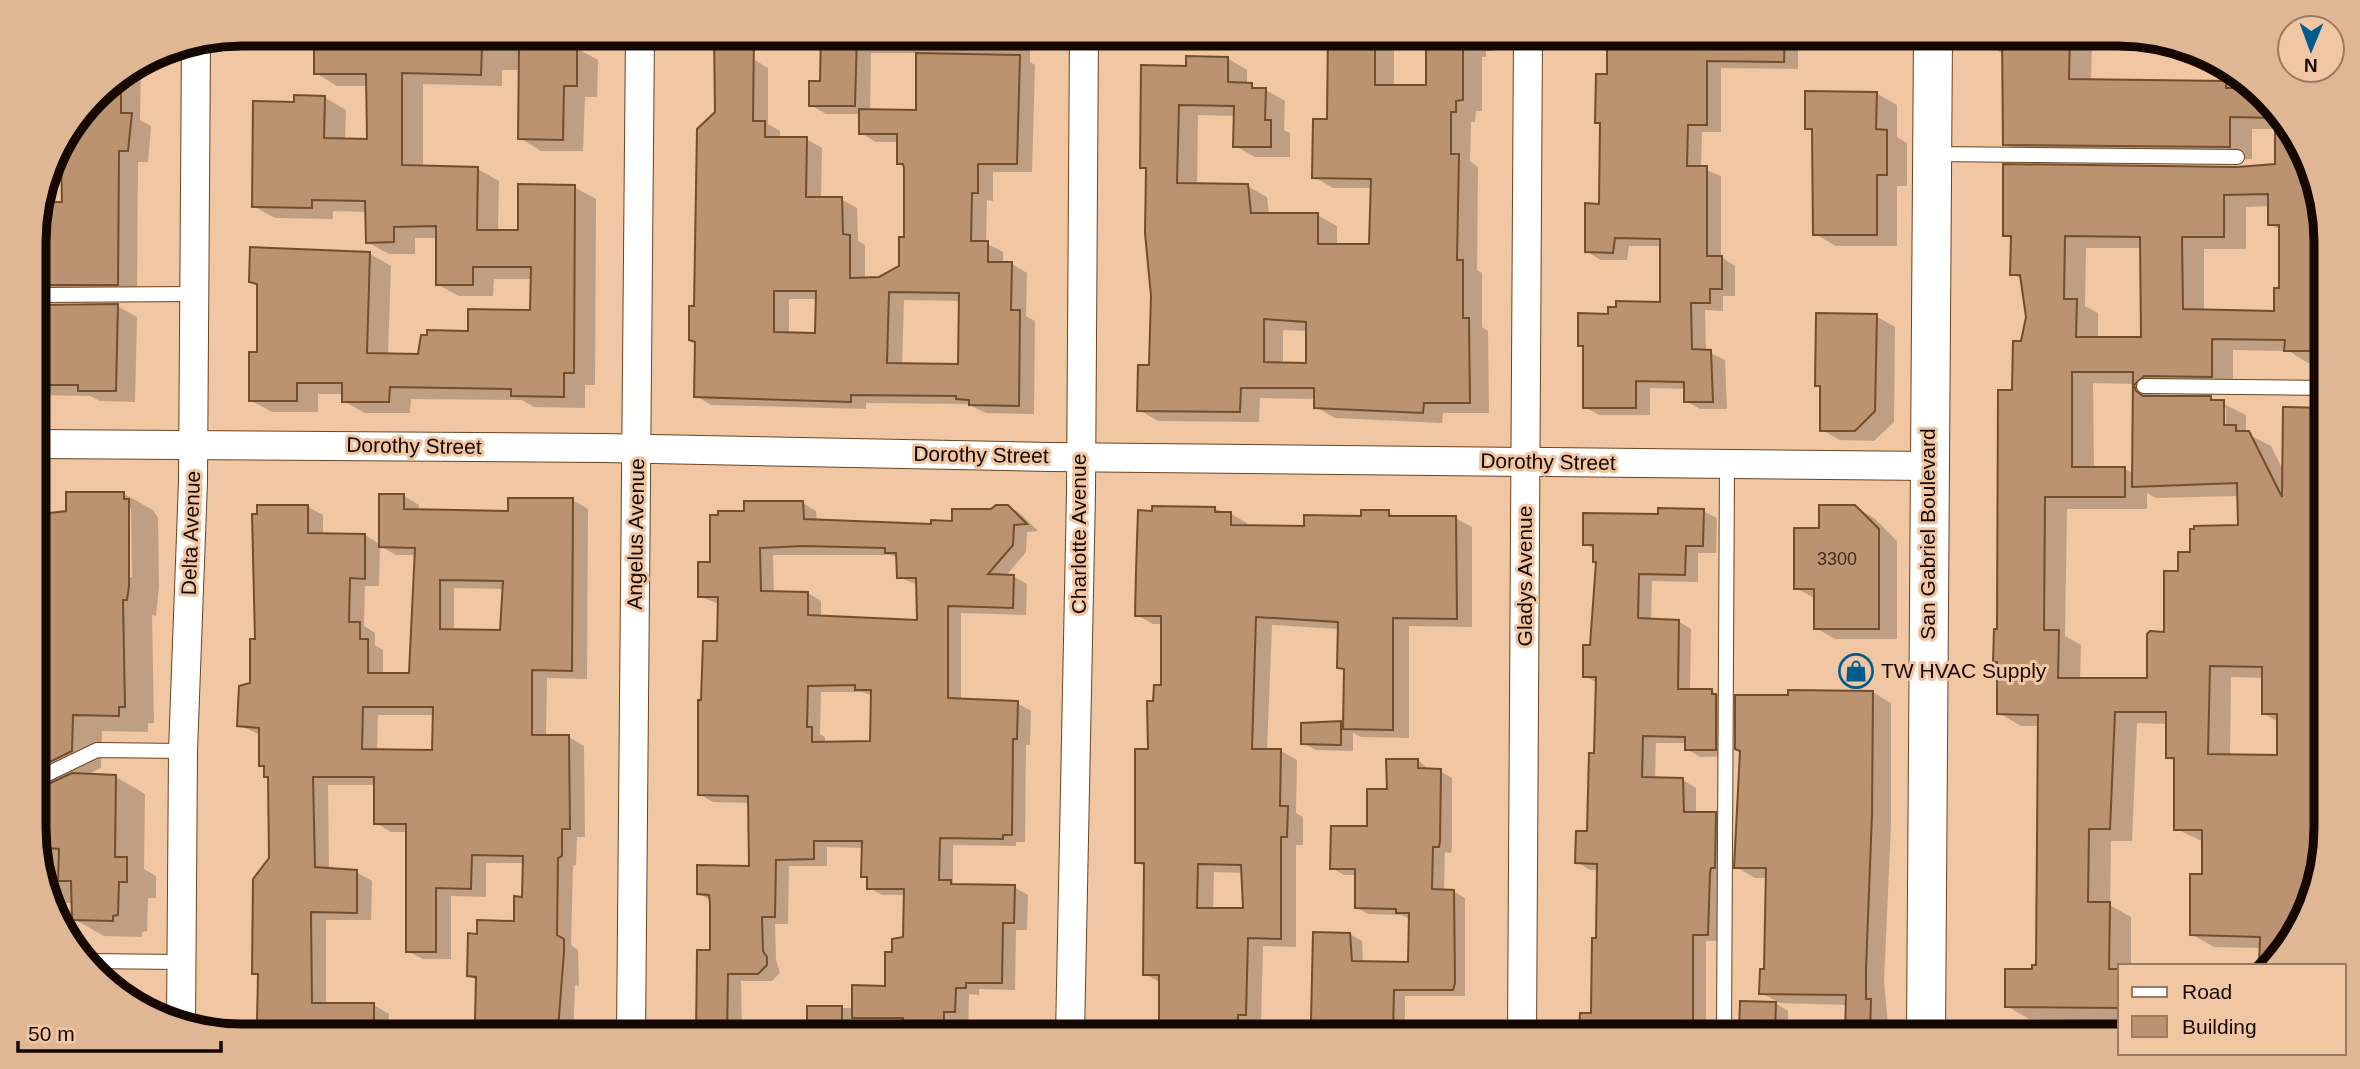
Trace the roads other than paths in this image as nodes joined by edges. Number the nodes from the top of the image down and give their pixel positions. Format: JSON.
{"nodes":[{"id":1,"x":639,"y":46,"type":"edge"},
{"id":2,"x":1084,"y":46,"type":"edge"},
{"id":3,"x":1528,"y":46,"type":"edge"},
{"id":4,"x":1933,"y":46,"type":"edge"},
{"id":5,"x":196,"y":51,"type":"edge"},
{"id":6,"x":1931,"y":154,"type":"junction"},
{"id":7,"x":2237,"y":157,"type":"dead end"},
{"id":8,"x":194,"y":294,"type":"junction"},
{"id":9,"x":46,"y":295,"type":"edge"},
{"id":10,"x":2144,"y":386,"type":"dead end"},
{"id":11,"x":2314,"y":388,"type":"edge"},
{"id":12,"x":46,"y":444,"type":"edge"},
{"id":13,"x":193,"y":444,"type":"junction"},
{"id":14,"x":637,"y":449,"type":"junction"},
{"id":15,"x":1079,"y":457,"type":"junction"},
{"id":16,"x":1525,"y":462,"type":"junction"},
{"id":17,"x":1727,"y":464,"type":"junction"},
{"id":18,"x":1928,"y":466,"type":"junction"},
{"id":19,"x":183,"y":751,"type":"junction"},
{"id":20,"x":46,"y":775,"type":"edge"},
{"id":21,"x":99,"y":961,"type":"edge"},
{"id":22,"x":181,"y":962,"type":"junction"},
{"id":23,"x":181,"y":1014,"type":"edge"},
{"id":24,"x":1522,"y":1023,"type":"edge"},
{"id":25,"x":1724,"y":1023,"type":"edge"},
{"id":26,"x":1926,"y":1023,"type":"edge"},
{"id":27,"x":631,"y":1024,"type":"edge"},
{"id":28,"x":1070,"y":1024,"type":"edge"}],
"edges":[{"from":1,"to":14,"type":"street","name":"Angelus Avenue"},
{"from":2,"to":15,"type":"street","name":"Charlotte Avenue"},
{"from":3,"to":16,"type":"street","name":"Gladys Avenue"},
{"from":4,"to":6,"type":"main road","name":"San Gabriel Boulevard"},
{"from":5,"to":8,"type":"street","name":"Delta Avenue"},
{"from":6,"to":7,"type":"lane"},
{"from":6,"to":18,"type":"main road","name":"San Gabriel Boulevard"},
{"from":8,"to":9,"type":"lane"},
{"from":8,"to":13,"type":"street","name":"Delta Avenue"},
{"from":10,"to":11,"type":"lane"},
{"from":12,"to":13,"type":"street","name":"Dorothy Street"},
{"from":13,"to":14,"type":"street","name":"Dorothy Street"},
{"from":13,"to":19,"type":"street","name":"Delta Avenue"},
{"from":14,"to":15,"type":"street","name":"Dorothy Street"},
{"from":14,"to":27,"type":"street","name":"Angelus Avenue"},
{"from":15,"to":16,"type":"street","name":"Dorothy Street"},
{"from":15,"to":28,"type":"street","name":"Charlotte Avenue"},
{"from":16,"to":17,"type":"street","name":"Dorothy Street"},
{"from":16,"to":24,"type":"street","name":"Gladys Avenue"},
{"from":17,"to":18,"type":"street","name":"Dorothy Street"},
{"from":17,"to":25,"type":"lane"},
{"from":18,"to":26,"type":"main road","name":"San Gabriel Boulevard"},
{"from":19,"to":20,"type":"lane"},
{"from":19,"to":22,"type":"street","name":"Delta Avenue"},
{"from":21,"to":22,"type":"lane"},
{"from":22,"to":23,"type":"street","name":"Delta Avenue"}]}
